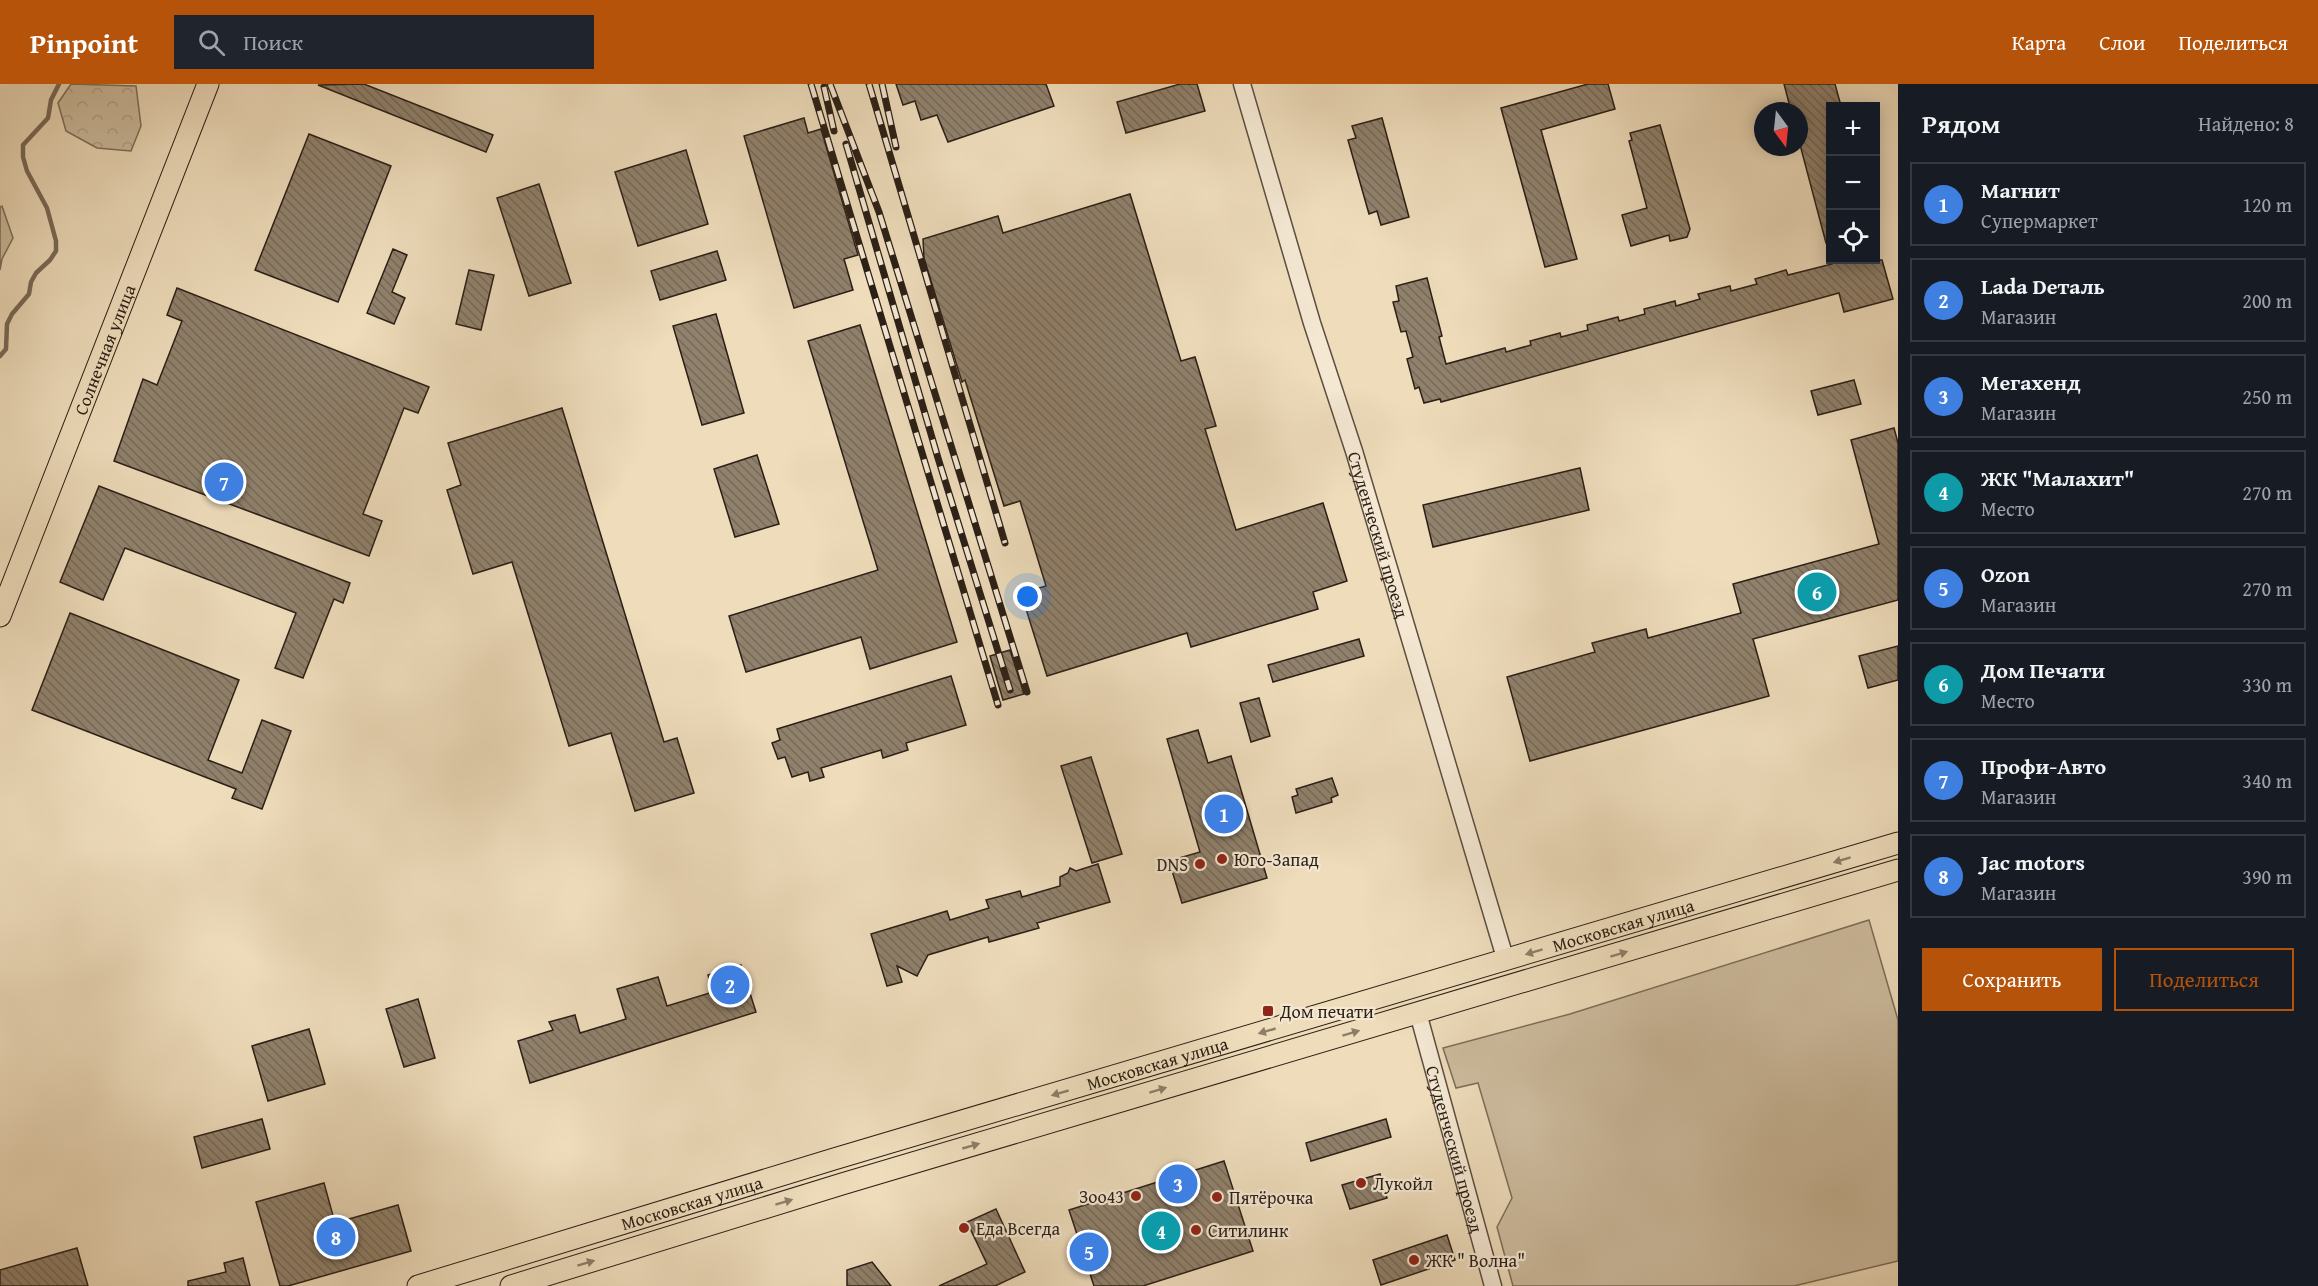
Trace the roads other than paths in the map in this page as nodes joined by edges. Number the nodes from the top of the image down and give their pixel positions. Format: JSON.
{"nodes":[{"id":1,"x":208,"y":84,"type":"edge"},
{"id":2,"x":1242,"y":84,"type":"edge"},
{"id":3,"x":0,"y":616,"type":"edge"},
{"id":4,"x":1898,"y":843,"type":"edge"},
{"id":5,"x":1898,"y":870,"type":"edge"},
{"id":6,"x":1506,"y":961,"type":"junction"},
{"id":7,"x":1514,"y":985,"type":"junction"},
{"id":8,"x":1418,"y":1013,"type":"junction"},
{"id":9,"x":418,"y":1286,"type":"edge"},
{"id":10,"x":510,"y":1286,"type":"edge"},
{"id":11,"x":1493,"y":1286,"type":"edge"}],
"edges":[{"from":1,"to":3,"type":"main road","name":"Солнечная улица"},
{"from":2,"to":6,"type":"street","name":"Студенческий проезд"},
{"from":4,"to":6,"type":"main road","name":"Московская улица","one_way":true},
{"from":7,"to":5,"type":"main road","name":"Московская улица","one_way":true},
{"from":6,"to":7,"type":"main road","name":"Студенческий проезд"},
{"from":6,"to":9,"type":"main road","name":"Московская улица","one_way":true},
{"from":7,"to":8,"type":"main road","name":"Московская улица"},
{"from":10,"to":8,"type":"main road","name":"Московская улица","one_way":true},
{"from":8,"to":11,"type":"street","name":"Студенческий проезд"}]}
